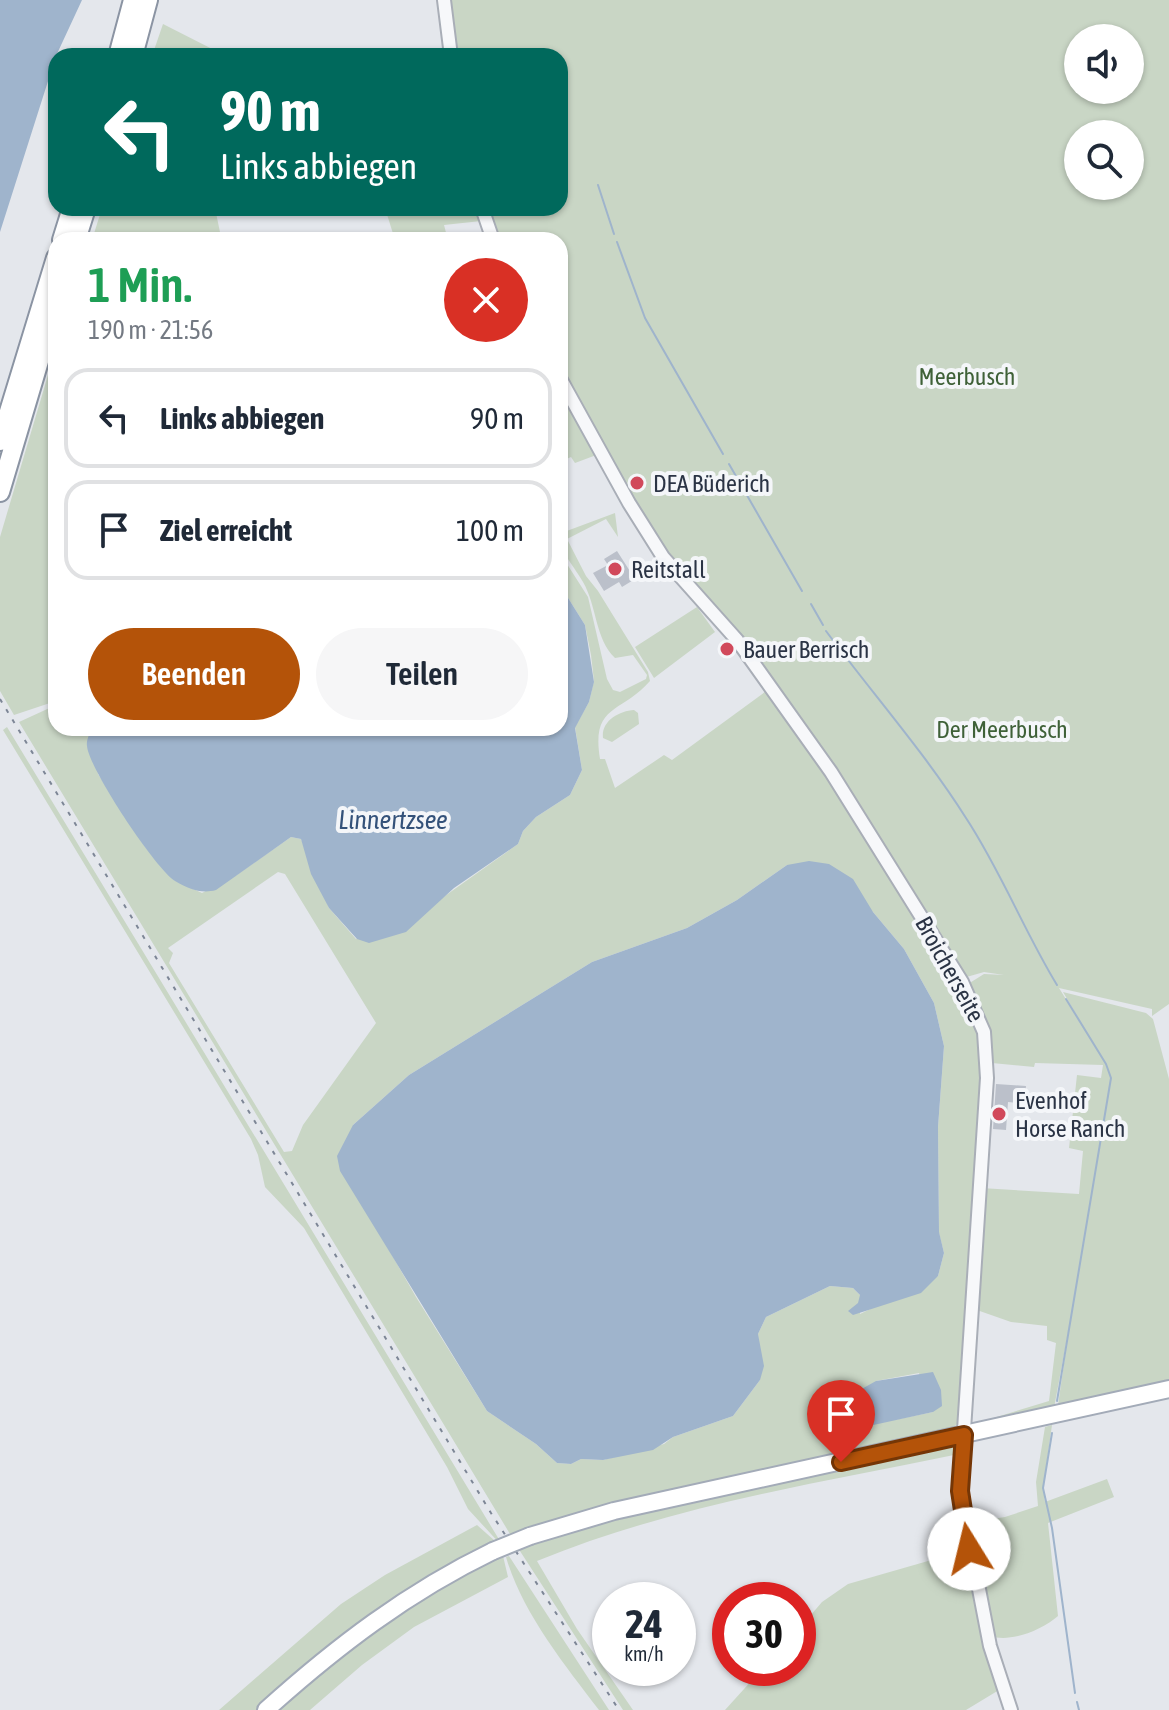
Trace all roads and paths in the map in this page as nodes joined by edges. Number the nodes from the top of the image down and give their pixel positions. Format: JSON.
{"nodes":[{"id":1,"x":133,"y":0,"type":"edge"},
{"id":2,"x":148,"y":0,"type":"edge"},
{"id":3,"x":444,"y":0,"type":"edge"},
{"id":4,"x":120,"y":48,"type":"edge"},
{"id":5,"x":135,"y":48,"type":"edge"},
{"id":6,"x":450,"y":48,"type":"edge"},
{"id":7,"x":48,"y":284,"type":"edge"},
{"id":8,"x":48,"y":331,"type":"edge"},
{"id":9,"x":568,"y":392,"type":"edge"},
{"id":10,"x":0,"y":441,"type":"edge"},
{"id":11,"x":0,"y":492,"type":"edge"},
{"id":12,"x":1169,"y":1389,"type":"edge"},
{"id":13,"x":964,"y":1435,"type":"junction"},
{"id":14,"x":266,"y":1710,"type":"edge"},
{"id":15,"x":1011,"y":1710,"type":"edge"}],
"edges":[{"from":1,"to":4,"type":"highway"},
{"from":2,"to":5,"type":"highway"},
{"from":3,"to":6,"type":"street"},
{"from":7,"to":10,"type":"highway"},
{"from":8,"to":11,"type":"highway"},
{"from":9,"to":13,"type":"street","name":"Broicherseite"},
{"from":12,"to":13,"type":"main road"},
{"from":13,"to":14,"type":"main road","bridge":true},
{"from":13,"to":15,"type":"street","name":"Broicherseite"}]}
